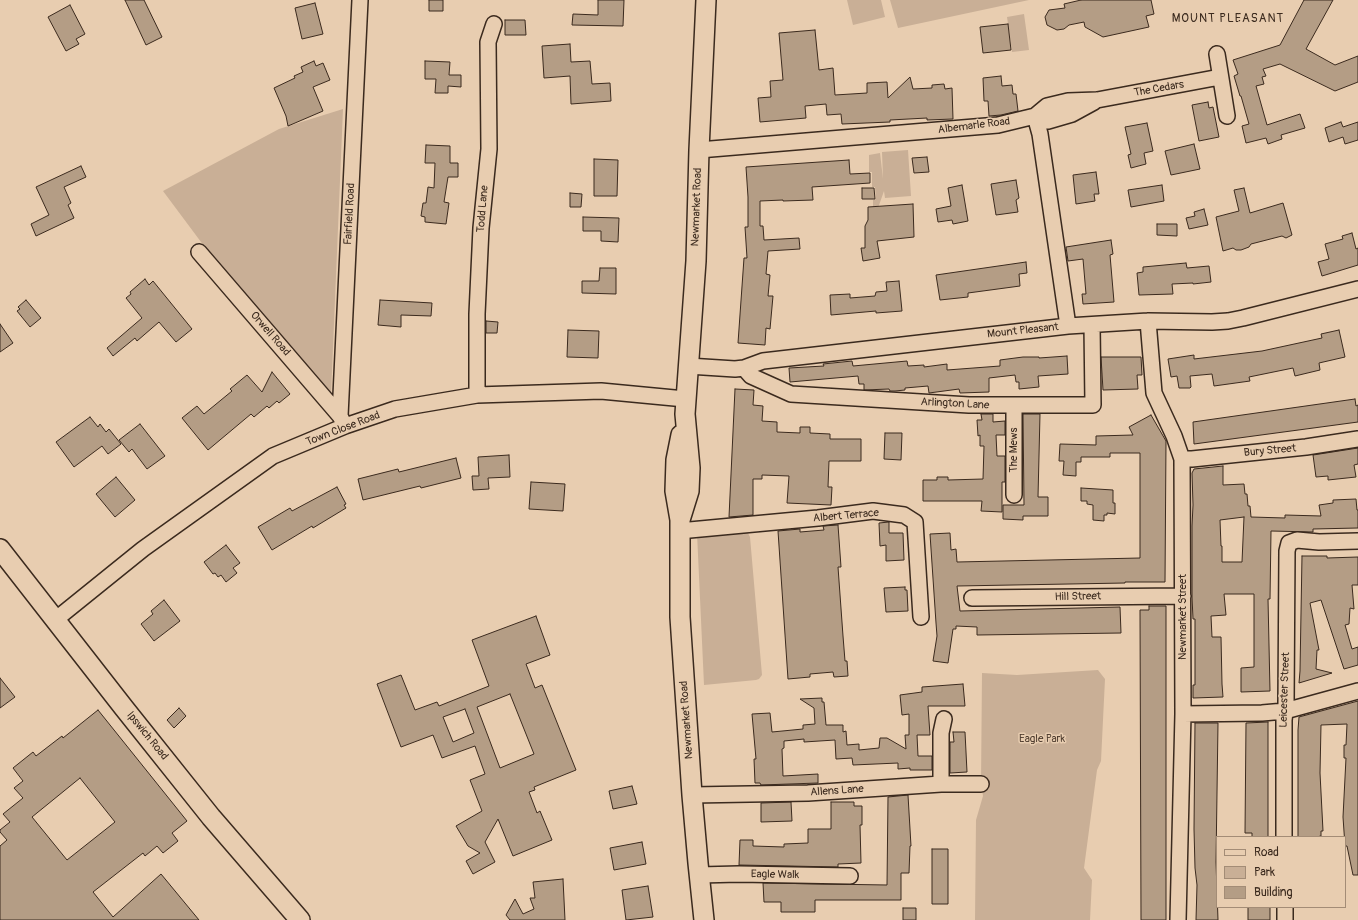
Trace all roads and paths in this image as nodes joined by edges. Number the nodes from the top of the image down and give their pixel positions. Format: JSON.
{"nodes":[{"id":1,"x":360,"y":0,"type":"edge"},
{"id":2,"x":706,"y":0,"type":"edge"},
{"id":3,"x":494,"y":24,"type":"dead end"},
{"id":4,"x":1217,"y":54,"type":"dead end"},
{"id":5,"x":1220,"y":77,"type":"junction"},
{"id":6,"x":1035,"y":116,"type":"junction"},
{"id":7,"x":1227,"y":116,"type":"dead end"},
{"id":8,"x":699,"y":150,"type":"junction"},
{"id":9,"x":199,"y":252,"type":"dead end"},
{"id":10,"x":1358,"y":289,"type":"edge"},
{"id":11,"x":1148,"y":321,"type":"junction"},
{"id":12,"x":1092,"y":325,"type":"junction"},
{"id":13,"x":1068,"y":326,"type":"junction"},
{"id":14,"x":688,"y":366,"type":"junction"},
{"id":15,"x":744,"y":368,"type":"junction"},
{"id":16,"x":476,"y":395,"type":"junction"},
{"id":17,"x":1014,"y":405,"type":"junction"},
{"id":18,"x":685,"y":406,"type":"junction"},
{"id":19,"x":343,"y":421,"type":"junction"},
{"id":20,"x":1358,"y":439,"type":"edge"},
{"id":21,"x":1182,"y":459,"type":"junction"},
{"id":22,"x":1014,"y":495,"type":"dead end"},
{"id":23,"x":679,"y":526,"type":"junction"},
{"id":24,"x":1358,"y":541,"type":"edge"},
{"id":25,"x":0,"y":549,"type":"edge"},
{"id":26,"x":1183,"y":596,"type":"junction"},
{"id":27,"x":972,"y":598,"type":"dead end"},
{"id":28,"x":921,"y":617,"type":"dead end"},
{"id":29,"x":55,"y":620,"type":"junction"},
{"id":30,"x":1358,"y":691,"type":"edge"},
{"id":31,"x":1285,"y":712,"type":"junction"},
{"id":32,"x":1183,"y":714,"type":"junction"},
{"id":33,"x":944,"y":719,"type":"dead end"},
{"id":34,"x":941,"y":784,"type":"junction"},
{"id":35,"x":981,"y":784,"type":"dead end"},
{"id":36,"x":692,"y":795,"type":"junction"},
{"id":37,"x":1284,"y":836,"type":"edge"},
{"id":38,"x":699,"y":875,"type":"junction"},
{"id":39,"x":850,"y":876,"type":"dead end"},
{"id":40,"x":1285,"y":908,"type":"edge"},
{"id":41,"x":300,"y":920,"type":"edge"},
{"id":42,"x":704,"y":920,"type":"edge"},
{"id":43,"x":1178,"y":920,"type":"edge"},
{"id":44,"x":1285,"y":920,"type":"edge"}],
"edges":[{"from":1,"to":19,"type":"street","name":"Fairfield Road"},
{"from":2,"to":8,"type":"main road","name":"Newmarket Road"},
{"from":3,"to":16,"type":"street","name":"Todd Lane"},
{"from":4,"to":5,"type":"street"},
{"from":5,"to":6,"type":"street","name":"The Cedars"},
{"from":5,"to":7,"type":"street"},
{"from":6,"to":8,"type":"street","name":"Albemarle Road"},
{"from":6,"to":13,"type":"street"},
{"from":8,"to":14,"type":"main road","name":"Newmarket Road"},
{"from":9,"to":19,"type":"street","name":"Orwell Road"},
{"from":10,"to":11,"type":"street","name":"Mount Pleasant"},
{"from":11,"to":12,"type":"street","name":"Mount Pleasant"},
{"from":11,"to":21,"type":"street","name":"Newmarket Street"},
{"from":12,"to":13,"type":"street","name":"Mount Pleasant"},
{"from":12,"to":17,"type":"street","name":"Arlington Lane"},
{"from":13,"to":15,"type":"street","name":"Mount Pleasant"},
{"from":14,"to":15,"type":"street","name":"Mount Pleasant"},
{"from":14,"to":18,"type":"main road","name":"Newmarket Road"},
{"from":15,"to":17,"type":"street","name":"Arlington Lane"},
{"from":16,"to":18,"type":"street","name":"Town Close Road"},
{"from":16,"to":19,"type":"street","name":"Town Close Road"},
{"from":17,"to":22,"type":"street","name":"The Mews"},
{"from":18,"to":23,"type":"main road","name":"Newmarket Road"},
{"from":19,"to":29,"type":"street","name":"Town Close Road"},
{"from":20,"to":21,"type":"street","name":"Bury Street"},
{"from":21,"to":26,"type":"street","name":"Newmarket Street"},
{"from":23,"to":28,"type":"street","name":"Albert Terrace"},
{"from":23,"to":36,"type":"main road","name":"Newmarket Road"},
{"from":24,"to":31,"type":"street","name":"Leicester Street"},
{"from":25,"to":29,"type":"main road","name":"Ipswich Road"},
{"from":26,"to":27,"type":"street","name":"Hill Street"},
{"from":26,"to":32,"type":"street","name":"Newmarket Street"},
{"from":29,"to":41,"type":"main road","name":"Ipswich Road"},
{"from":30,"to":31,"type":"street"},
{"from":31,"to":32,"type":"street"},
{"from":31,"to":37,"type":"street","name":"Leicester Street"},
{"from":32,"to":43,"type":"street","name":"Newmarket Street"},
{"from":33,"to":34,"type":"street"},
{"from":34,"to":35,"type":"street","name":"Allens Lane"},
{"from":34,"to":36,"type":"street","name":"Allens Lane"},
{"from":36,"to":38,"type":"main road","name":"Newmarket Road"},
{"from":38,"to":39,"type":"street","name":"Eagle Walk"},
{"from":38,"to":42,"type":"main road","name":"Newmarket Road"},
{"from":40,"to":44,"type":"street"}]}
